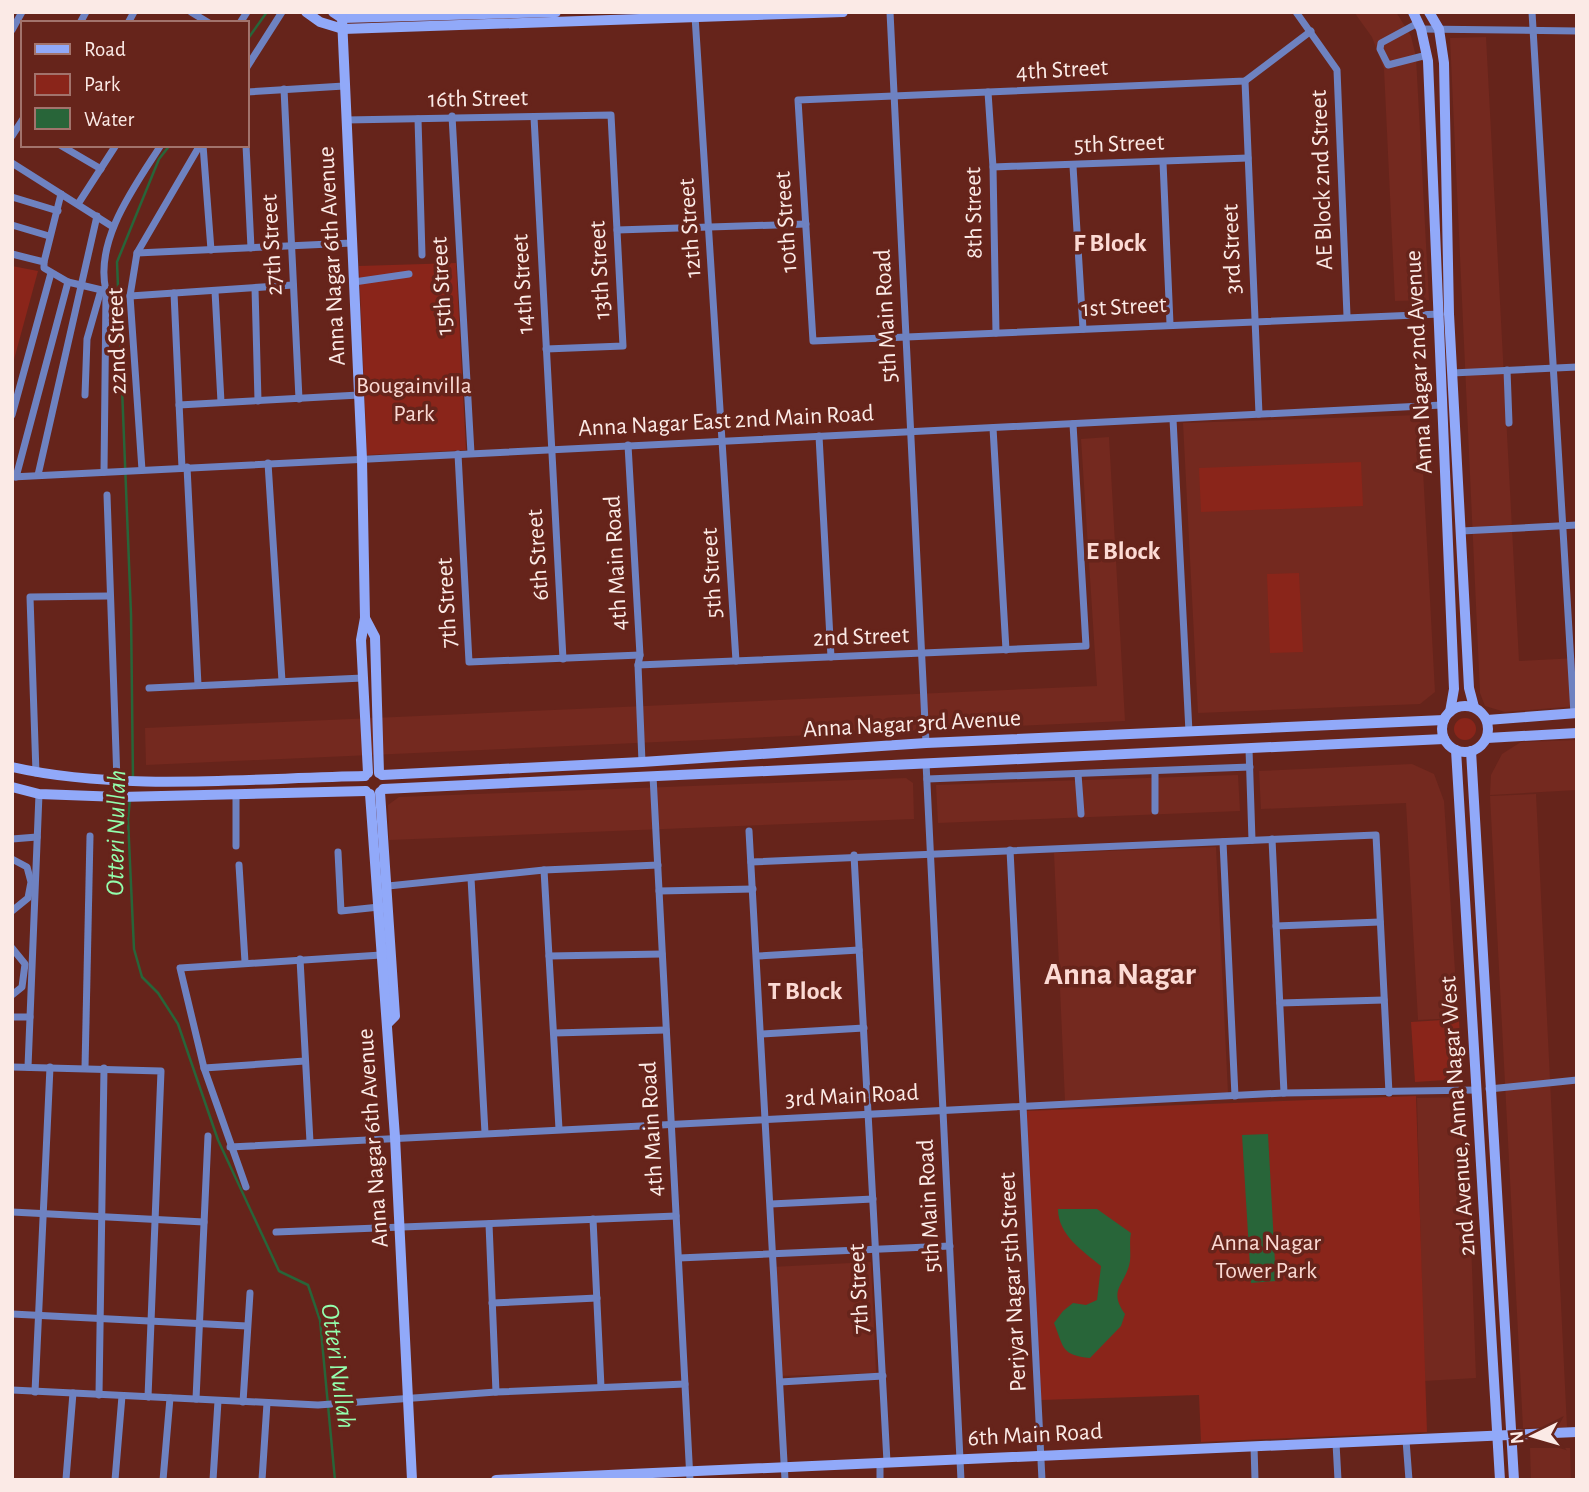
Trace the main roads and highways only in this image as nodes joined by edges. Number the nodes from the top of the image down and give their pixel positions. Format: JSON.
{"nodes":[{"id":1,"x":306,"y":12,"type":"edge"},
{"id":2,"x":556,"y":12,"type":"edge"},
{"id":3,"x":843,"y":12,"type":"edge"},
{"id":4,"x":1413,"y":12,"type":"edge"},
{"id":5,"x":1429,"y":12,"type":"edge"},
{"id":6,"x":695,"y":16,"type":"edge"},
{"id":7,"x":341,"y":18,"type":"edge"},
{"id":8,"x":1443,"y":314,"type":"junction"},
{"id":9,"x":365,"y":618,"type":"junction"},
{"id":10,"x":1474,"y":707,"type":"junction"},
{"id":11,"x":1575,"y":714,"type":"edge"},
{"id":12,"x":1447,"y":716,"type":"junction"},
{"id":13,"x":1491,"y":719,"type":"junction"},
{"id":14,"x":1577,"y":733,"type":"edge"},
{"id":15,"x":1444,"y":738,"type":"junction"},
{"id":16,"x":1492,"y":738,"type":"junction"},
{"id":17,"x":1456,"y":750,"type":"junction"},
{"id":18,"x":1471,"y":751,"type":"junction"},
{"id":19,"x":12,"y":767,"type":"edge"},
{"id":20,"x":373,"y":774,"type":"junction"},
{"id":21,"x":12,"y":787,"type":"edge"},
{"id":22,"x":375,"y":791,"type":"junction"},
{"id":23,"x":388,"y":1023,"type":"junction"},
{"id":24,"x":1577,"y":1432,"type":"edge"},
{"id":25,"x":1498,"y":1436,"type":"junction"},
{"id":26,"x":1512,"y":1436,"type":"junction"},
{"id":27,"x":785,"y":1474,"type":"edge"},
{"id":28,"x":690,"y":1476,"type":"edge"},
{"id":29,"x":412,"y":1480,"type":"edge"},
{"id":30,"x":496,"y":1480,"type":"edge"},
{"id":31,"x":1500,"y":1480,"type":"edge"},
{"id":32,"x":1514,"y":1480,"type":"edge"}],
"edges":[{"from":1,"to":7,"type":"main road"},
{"from":2,"to":7,"type":"main road"},
{"from":3,"to":6,"type":"main road"},
{"from":4,"to":8,"type":"main road","name":"Anna Nagar 2nd Avenue"},
{"from":5,"to":8,"type":"main road","name":"Anna Nagar 2nd Avenue"},
{"from":6,"to":7,"type":"main road"},
{"from":7,"to":9,"type":"main road","name":"Anna Nagar 6th Avenue"},
{"from":8,"to":10,"type":"main road","name":"Anna Nagar 2nd Avenue"},
{"from":8,"to":12,"type":"main road","name":"Anna Nagar 2nd Avenue"},
{"from":9,"to":20,"type":"main road","name":"Anna Nagar 6th Avenue"},
{"from":9,"to":20,"type":"main road","name":"Anna Nagar 6th Avenue"},
{"from":10,"to":12,"type":"main road"},
{"from":10,"to":13,"type":"main road"},
{"from":11,"to":13,"type":"main road"},
{"from":12,"to":15,"type":"main road"},
{"from":12,"to":20,"type":"main road","name":"Anna Nagar 3rd Avenue"},
{"from":13,"to":16,"type":"main road"},
{"from":14,"to":16,"type":"main road"},
{"from":15,"to":17,"type":"main road"},
{"from":15,"to":22,"type":"main road","name":"Anna Nagar 3rd Avenue"},
{"from":16,"to":18,"type":"main road"},
{"from":17,"to":18,"type":"main road"},
{"from":17,"to":25,"type":"main road","name":"2nd Avenue, Anna Nagar West"},
{"from":18,"to":26,"type":"main road","name":"2nd Avenue, Anna Nagar West"},
{"from":19,"to":20,"type":"main road","name":"Anna Nagar 3rd Avenue"},
{"from":20,"to":22,"type":"main road"},
{"from":20,"to":22,"type":"main road"},
{"from":21,"to":22,"type":"main road","name":"Anna Nagar 3rd Avenue"},
{"from":22,"to":23,"type":"main road","name":"Anna Nagar 6th Avenue"},
{"from":22,"to":23,"type":"main road"},
{"from":23,"to":29,"type":"main road","name":"Anna Nagar 6th Avenue"},
{"from":24,"to":26,"type":"main road","name":"6th Main Road"},
{"from":25,"to":26,"type":"main road","name":"6th Main Road"},
{"from":25,"to":27,"type":"main road","name":"6th Main Road"},
{"from":25,"to":31,"type":"main road","name":"2nd Avenue, Anna Nagar West"},
{"from":26,"to":32,"type":"main road","name":"2nd Avenue, Anna Nagar West"},
{"from":27,"to":28,"type":"main road","name":"6th Main Road"},
{"from":28,"to":30,"type":"main road","name":"6th Main Road"}]}
